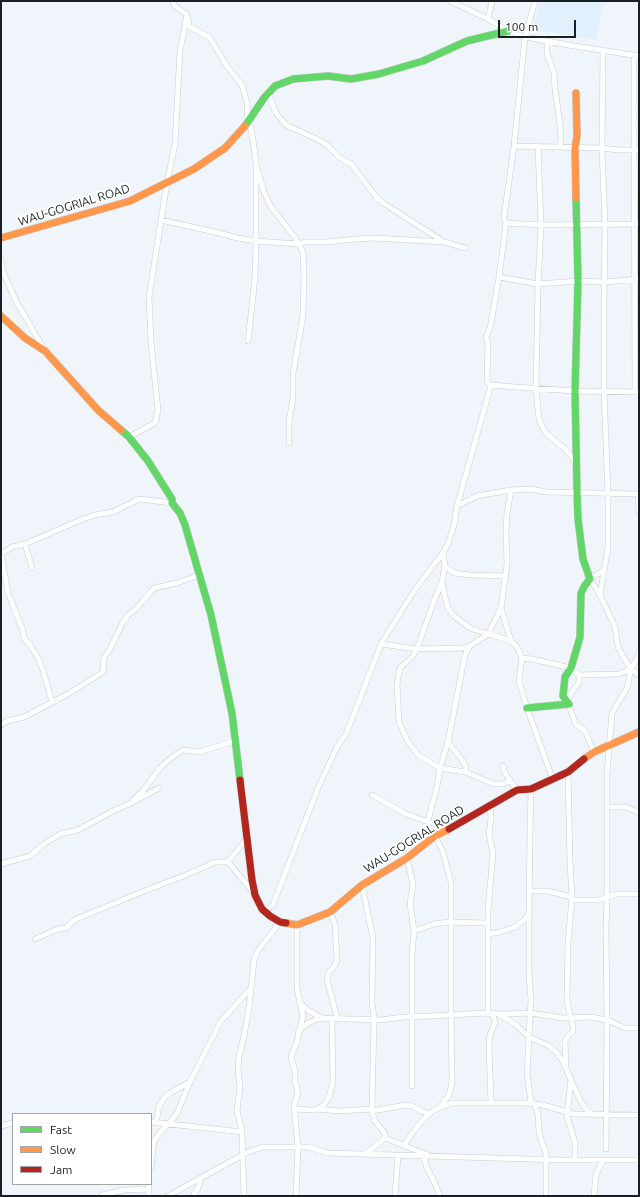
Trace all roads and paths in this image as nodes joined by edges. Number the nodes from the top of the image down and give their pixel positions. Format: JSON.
{"nodes":[{"id":1,"x":173,"y":1,"type":"edge"},
{"id":2,"x":450,"y":1,"type":"edge"},
{"id":3,"x":492,"y":1,"type":"edge"},
{"id":4,"x":535,"y":1,"type":"edge"},
{"id":5,"x":187,"y":15,"type":"junction"},
{"id":6,"x":488,"y":19,"type":"junction"},
{"id":7,"x":508,"y":31,"type":"junction"},
{"id":8,"x":525,"y":37,"type":"junction"},
{"id":9,"x":547,"y":41,"type":"junction"},
{"id":10,"x":603,"y":50,"type":"junction"},
{"id":11,"x":637,"y":55,"type":"edge"},
{"id":12,"x":268,"y":93,"type":"junction"},
{"id":13,"x":576,"y":93,"type":"dead end"},
{"id":14,"x":248,"y":123,"type":"junction"},
{"id":15,"x":514,"y":146,"type":"junction"},
{"id":16,"x":538,"y":146,"type":"junction"},
{"id":17,"x":560,"y":147,"type":"junction"},
{"id":18,"x":575,"y":148,"type":"junction"},
{"id":19,"x":602,"y":148,"type":"junction"},
{"id":20,"x":636,"y":150,"type":"edge"},
{"id":21,"x":256,"y":162,"type":"junction"},
{"id":22,"x":166,"y":183,"type":"junction"},
{"id":23,"x":161,"y":220,"type":"junction"},
{"id":24,"x":506,"y":223,"type":"junction"},
{"id":25,"x":637,"y":224,"type":"edge"},
{"id":26,"x":541,"y":225,"type":"junction"},
{"id":27,"x":576,"y":225,"type":"junction"},
{"id":28,"x":605,"y":225,"type":"junction"},
{"id":29,"x":1,"y":238,"type":"edge"},
{"id":30,"x":256,"y":241,"type":"junction"},
{"id":31,"x":444,"y":242,"type":"junction"},
{"id":32,"x":298,"y":244,"type":"junction"},
{"id":33,"x":466,"y":248,"type":"dead end"},
{"id":34,"x":1,"y":260,"type":"edge"},
{"id":35,"x":499,"y":277,"type":"junction"},
{"id":36,"x":637,"y":280,"type":"edge"},
{"id":37,"x":578,"y":281,"type":"junction"},
{"id":38,"x":605,"y":282,"type":"junction"},
{"id":39,"x":538,"y":284,"type":"junction"},
{"id":40,"x":1,"y":316,"type":"edge"},
{"id":41,"x":248,"y":341,"type":"dead end"},
{"id":42,"x":45,"y":351,"type":"junction"},
{"id":43,"x":491,"y":385,"type":"junction"},
{"id":44,"x":536,"y":388,"type":"junction"},
{"id":45,"x":575,"y":390,"type":"junction"},
{"id":46,"x":604,"y":391,"type":"junction"},
{"id":47,"x":637,"y":392,"type":"edge"},
{"id":48,"x":129,"y":437,"type":"junction"},
{"id":49,"x":289,"y":443,"type":"dead end"},
{"id":50,"x":576,"y":463,"type":"junction"},
{"id":51,"x":511,"y":490,"type":"junction"},
{"id":52,"x":577,"y":492,"type":"junction"},
{"id":53,"x":608,"y":494,"type":"junction"},
{"id":54,"x":638,"y":494,"type":"edge"},
{"id":55,"x":172,"y":503,"type":"junction"},
{"id":56,"x":457,"y":506,"type":"junction"},
{"id":57,"x":639,"y":511,"type":"edge"},
{"id":58,"x":25,"y":544,"type":"junction"},
{"id":59,"x":443,"y":553,"type":"junction"},
{"id":60,"x":1,"y":554,"type":"edge"},
{"id":61,"x":445,"y":566,"type":"junction"},
{"id":62,"x":32,"y":568,"type":"dead end"},
{"id":63,"x":604,"y":570,"type":"junction"},
{"id":64,"x":199,"y":575,"type":"junction"},
{"id":65,"x":506,"y":576,"type":"junction"},
{"id":66,"x":590,"y":579,"type":"junction"},
{"id":67,"x":442,"y":582,"type":"junction"},
{"id":68,"x":600,"y":595,"type":"junction"},
{"id":69,"x":501,"y":608,"type":"junction"},
{"id":70,"x":488,"y":634,"type":"junction"},
{"id":71,"x":511,"y":641,"type":"junction"},
{"id":72,"x":381,"y":644,"type":"junction"},
{"id":73,"x":470,"y":646,"type":"junction"},
{"id":74,"x":417,"y":649,"type":"junction"},
{"id":75,"x":639,"y":651,"type":"edge"},
{"id":76,"x":522,"y":658,"type":"junction"},
{"id":77,"x":571,"y":668,"type":"junction"},
{"id":78,"x":631,"y":669,"type":"junction"},
{"id":79,"x":579,"y":675,"type":"junction"},
{"id":80,"x":639,"y":675,"type":"edge"},
{"id":81,"x":52,"y":702,"type":"junction"},
{"id":82,"x":569,"y":704,"type":"junction"},
{"id":83,"x":527,"y":708,"type":"junction"},
{"id":84,"x":1,"y":725,"type":"edge"},
{"id":85,"x":639,"y":732,"type":"edge"},
{"id":86,"x":235,"y":741,"type":"junction"},
{"id":87,"x":448,"y":742,"type":"junction"},
{"id":88,"x":609,"y":746,"type":"junction"},
{"id":89,"x":594,"y":752,"type":"junction"},
{"id":90,"x":503,"y":766,"type":"dead end"},
{"id":91,"x":440,"y":768,"type":"junction"},
{"id":92,"x":465,"y":772,"type":"junction"},
{"id":93,"x":568,"y":772,"type":"junction"},
{"id":94,"x":510,"y":780,"type":"junction"},
{"id":95,"x":553,"y":780,"type":"junction"},
{"id":96,"x":159,"y":788,"type":"dead end"},
{"id":97,"x":531,"y":789,"type":"junction"},
{"id":98,"x":517,"y":790,"type":"junction"},
{"id":99,"x":372,"y":795,"type":"dead end"},
{"id":100,"x":129,"y":804,"type":"junction"},
{"id":101,"x":490,"y":805,"type":"junction"},
{"id":102,"x":607,"y":806,"type":"junction"},
{"id":103,"x":639,"y":812,"type":"edge"},
{"id":104,"x":428,"y":821,"type":"junction"},
{"id":105,"x":448,"y":829,"type":"junction"},
{"id":106,"x":435,"y":836,"type":"junction"},
{"id":107,"x":248,"y":842,"type":"junction"},
{"id":108,"x":407,"y":858,"type":"junction"},
{"id":109,"x":228,"y":862,"type":"junction"},
{"id":110,"x":1,"y":864,"type":"edge"},
{"id":111,"x":362,"y":885,"type":"junction"},
{"id":112,"x":529,"y":891,"type":"junction"},
{"id":113,"x":255,"y":894,"type":"junction"},
{"id":114,"x":639,"y":894,"type":"edge"},
{"id":115,"x":607,"y":898,"type":"junction"},
{"id":116,"x":572,"y":899,"type":"junction"},
{"id":117,"x":264,"y":911,"type":"junction"},
{"id":118,"x":330,"y":912,"type":"junction"},
{"id":119,"x":529,"y":914,"type":"junction"},
{"id":120,"x":280,"y":922,"type":"junction"},
{"id":121,"x":451,"y":922,"type":"junction"},
{"id":122,"x":488,"y":923,"type":"junction"},
{"id":123,"x":297,"y":926,"type":"junction"},
{"id":124,"x":414,"y":931,"type":"junction"},
{"id":125,"x":488,"y":934,"type":"junction"},
{"id":126,"x":35,"y":939,"type":"dead end"},
{"id":127,"x":251,"y":988,"type":"junction"},
{"id":128,"x":299,"y":1000,"type":"junction"},
{"id":129,"x":530,"y":1013,"type":"junction"},
{"id":130,"x":493,"y":1014,"type":"junction"},
{"id":131,"x":450,"y":1015,"type":"junction"},
{"id":132,"x":412,"y":1016,"type":"junction"},
{"id":133,"x":322,"y":1018,"type":"junction"},
{"id":134,"x":335,"y":1018,"type":"junction"},
{"id":135,"x":570,"y":1018,"type":"junction"},
{"id":136,"x":374,"y":1020,"type":"junction"},
{"id":137,"x":607,"y":1020,"type":"junction"},
{"id":138,"x":639,"y":1028,"type":"edge"},
{"id":139,"x":298,"y":1034,"type":"junction"},
{"id":140,"x":528,"y":1036,"type":"junction"},
{"id":141,"x":566,"y":1068,"type":"junction"},
{"id":142,"x":571,"y":1078,"type":"junction"},
{"id":143,"x":190,"y":1082,"type":"junction"},
{"id":144,"x":412,"y":1086,"type":"dead end"},
{"id":145,"x":491,"y":1103,"type":"junction"},
{"id":146,"x":533,"y":1103,"type":"junction"},
{"id":147,"x":440,"y":1107,"type":"junction"},
{"id":148,"x":318,"y":1109,"type":"junction"},
{"id":149,"x":294,"y":1110,"type":"junction"},
{"id":150,"x":372,"y":1110,"type":"junction"},
{"id":151,"x":567,"y":1112,"type":"junction"},
{"id":152,"x":430,"y":1114,"type":"junction"},
{"id":153,"x":592,"y":1114,"type":"junction"},
{"id":154,"x":607,"y":1115,"type":"junction"},
{"id":155,"x":639,"y":1115,"type":"edge"},
{"id":156,"x":153,"y":1122,"type":"edge"},
{"id":157,"x":12,"y":1123,"type":"edge"},
{"id":158,"x":168,"y":1124,"type":"junction"},
{"id":159,"x":1,"y":1126,"type":"edge"},
{"id":160,"x":242,"y":1132,"type":"junction"},
{"id":161,"x":158,"y":1135,"type":"junction"},
{"id":162,"x":152,"y":1137,"type":"edge"},
{"id":163,"x":385,"y":1138,"type":"junction"},
{"id":164,"x":404,"y":1145,"type":"junction"},
{"id":165,"x":298,"y":1147,"type":"junction"},
{"id":166,"x":606,"y":1148,"type":"dead end"},
{"id":167,"x":364,"y":1154,"type":"junction"},
{"id":168,"x":243,"y":1155,"type":"junction"},
{"id":169,"x":398,"y":1155,"type":"junction"},
{"id":170,"x":424,"y":1156,"type":"junction"},
{"id":171,"x":152,"y":1157,"type":"edge"},
{"id":172,"x":432,"y":1157,"type":"junction"},
{"id":173,"x":546,"y":1159,"type":"junction"},
{"id":174,"x":575,"y":1160,"type":"junction"},
{"id":175,"x":639,"y":1160,"type":"edge"},
{"id":176,"x":603,"y":1161,"type":"junction"},
{"id":177,"x":202,"y":1177,"type":"junction"},
{"id":178,"x":149,"y":1186,"type":"edge"},
{"id":179,"x":102,"y":1195,"type":"dead end"},
{"id":180,"x":148,"y":1196,"type":"edge"},
{"id":181,"x":168,"y":1196,"type":"edge"},
{"id":182,"x":193,"y":1196,"type":"edge"},
{"id":183,"x":244,"y":1196,"type":"edge"},
{"id":184,"x":296,"y":1196,"type":"edge"},
{"id":185,"x":395,"y":1196,"type":"edge"},
{"id":186,"x":440,"y":1196,"type":"edge"},
{"id":187,"x":546,"y":1196,"type":"edge"},
{"id":188,"x":594,"y":1196,"type":"edge"}],
"edges":[{"from":1,"to":5,"type":"street"},
{"from":2,"to":6,"type":"street"},
{"from":3,"to":6,"type":"street"},
{"from":4,"to":8,"type":"street"},
{"from":5,"to":14,"type":"street"},
{"from":5,"to":22,"type":"street"},
{"from":6,"to":7,"type":"street"},
{"from":7,"to":8,"type":"street"},
{"from":7,"to":12,"type":"main road","name":"WAU-GOGRIAL ROAD"},
{"from":8,"to":9,"type":"street"},
{"from":8,"to":15,"type":"street"},
{"from":9,"to":10,"type":"street"},
{"from":9,"to":17,"type":"street"},
{"from":10,"to":11,"type":"street"},
{"from":10,"to":19,"type":"street"},
{"from":11,"to":20,"type":"street"},
{"from":12,"to":14,"type":"main road","name":"WAU-GOGRIAL ROAD"},
{"from":12,"to":31,"type":"street"},
{"from":13,"to":18,"type":"main road"},
{"from":14,"to":21,"type":"street"},
{"from":14,"to":22,"type":"main road","name":"WAU-GOGRIAL ROAD"},
{"from":15,"to":16,"type":"street"},
{"from":15,"to":24,"type":"street"},
{"from":16,"to":17,"type":"street"},
{"from":16,"to":26,"type":"street"},
{"from":17,"to":18,"type":"street"},
{"from":18,"to":19,"type":"street"},
{"from":18,"to":27,"type":"main road"},
{"from":19,"to":20,"type":"street"},
{"from":19,"to":28,"type":"street"},
{"from":20,"to":25,"type":"street"},
{"from":21,"to":30,"type":"street"},
{"from":21,"to":32,"type":"street"},
{"from":22,"to":23,"type":"street"},
{"from":22,"to":29,"type":"main road","name":"WAU-GOGRIAL ROAD"},
{"from":23,"to":30,"type":"street"},
{"from":23,"to":48,"type":"street"},
{"from":24,"to":26,"type":"street"},
{"from":24,"to":35,"type":"street"},
{"from":25,"to":28,"type":"street"},
{"from":25,"to":36,"type":"street"},
{"from":26,"to":27,"type":"street"},
{"from":26,"to":39,"type":"street"},
{"from":27,"to":28,"type":"street"},
{"from":27,"to":37,"type":"main road"},
{"from":28,"to":38,"type":"street"},
{"from":30,"to":32,"type":"street"},
{"from":30,"to":41,"type":"street"},
{"from":31,"to":32,"type":"street"},
{"from":31,"to":33,"type":"street"},
{"from":32,"to":49,"type":"street"},
{"from":34,"to":42,"type":"street"},
{"from":35,"to":39,"type":"street"},
{"from":35,"to":43,"type":"street"},
{"from":36,"to":38,"type":"street"},
{"from":36,"to":47,"type":"street"},
{"from":37,"to":38,"type":"street"},
{"from":37,"to":39,"type":"street"},
{"from":37,"to":45,"type":"main road"},
{"from":38,"to":46,"type":"street"},
{"from":39,"to":44,"type":"street"},
{"from":40,"to":42,"type":"main road"},
{"from":42,"to":48,"type":"main road"},
{"from":43,"to":44,"type":"street"},
{"from":43,"to":56,"type":"street"},
{"from":44,"to":45,"type":"street"},
{"from":44,"to":50,"type":"street"},
{"from":45,"to":46,"type":"street"},
{"from":45,"to":50,"type":"main road"},
{"from":46,"to":47,"type":"street"},
{"from":46,"to":53,"type":"street"},
{"from":48,"to":55,"type":"main road"},
{"from":50,"to":52,"type":"main road"},
{"from":51,"to":52,"type":"street"},
{"from":51,"to":56,"type":"street"},
{"from":51,"to":65,"type":"street"},
{"from":52,"to":53,"type":"street"},
{"from":52,"to":66,"type":"main road"},
{"from":53,"to":54,"type":"street"},
{"from":53,"to":63,"type":"street"},
{"from":54,"to":57,"type":"street"},
{"from":55,"to":58,"type":"street"},
{"from":55,"to":64,"type":"main road"},
{"from":56,"to":59,"type":"street"},
{"from":58,"to":60,"type":"street"},
{"from":58,"to":62,"type":"street"},
{"from":59,"to":61,"type":"street"},
{"from":59,"to":72,"type":"street"},
{"from":60,"to":81,"type":"street"},
{"from":61,"to":65,"type":"street"},
{"from":61,"to":67,"type":"street"},
{"from":63,"to":66,"type":"street"},
{"from":63,"to":68,"type":"street"},
{"from":64,"to":81,"type":"street"},
{"from":64,"to":86,"type":"main road"},
{"from":65,"to":69,"type":"street"},
{"from":66,"to":68,"type":"street"},
{"from":66,"to":77,"type":"main road"},
{"from":67,"to":70,"type":"street"},
{"from":67,"to":74,"type":"street"},
{"from":68,"to":78,"type":"street"},
{"from":69,"to":70,"type":"street"},
{"from":69,"to":71,"type":"street"},
{"from":70,"to":71,"type":"street"},
{"from":70,"to":73,"type":"street"},
{"from":71,"to":76,"type":"street"},
{"from":72,"to":74,"type":"street"},
{"from":72,"to":117,"type":"street"},
{"from":73,"to":74,"type":"street"},
{"from":73,"to":87,"type":"street"},
{"from":74,"to":91,"type":"street"},
{"from":75,"to":78,"type":"street"},
{"from":76,"to":77,"type":"street"},
{"from":76,"to":83,"type":"street"},
{"from":77,"to":79,"type":"street"},
{"from":77,"to":82,"type":"main road"},
{"from":78,"to":79,"type":"street"},
{"from":78,"to":80,"type":"street"},
{"from":78,"to":88,"type":"street"},
{"from":79,"to":82,"type":"street"},
{"from":81,"to":84,"type":"street"},
{"from":82,"to":83,"type":"main road"},
{"from":82,"to":89,"type":"street"},
{"from":83,"to":95,"type":"street"},
{"from":85,"to":88,"type":"main road","name":"WAU-GOGRIAL ROAD"},
{"from":86,"to":100,"type":"street"},
{"from":86,"to":107,"type":"main road"},
{"from":87,"to":91,"type":"street"},
{"from":87,"to":92,"type":"street"},
{"from":88,"to":89,"type":"main road","name":"WAU-GOGRIAL ROAD"},
{"from":88,"to":102,"type":"street"},
{"from":89,"to":93,"type":"main road","name":"WAU-GOGRIAL ROAD"},
{"from":90,"to":94,"type":"street"},
{"from":91,"to":92,"type":"street"},
{"from":91,"to":104,"type":"street"},
{"from":92,"to":94,"type":"street"},
{"from":93,"to":95,"type":"main road","name":"WAU-GOGRIAL ROAD"},
{"from":93,"to":116,"type":"street"},
{"from":94,"to":98,"type":"street"},
{"from":95,"to":97,"type":"main road","name":"WAU-GOGRIAL ROAD"},
{"from":96,"to":100,"type":"street"},
{"from":97,"to":98,"type":"main road","name":"WAU-GOGRIAL ROAD"},
{"from":97,"to":112,"type":"street"},
{"from":98,"to":101,"type":"main road","name":"WAU-GOGRIAL ROAD"},
{"from":99,"to":104,"type":"street"},
{"from":100,"to":110,"type":"street"},
{"from":101,"to":105,"type":"main road","name":"WAU-GOGRIAL ROAD"},
{"from":101,"to":122,"type":"street"},
{"from":102,"to":103,"type":"street"},
{"from":102,"to":115,"type":"street"},
{"from":104,"to":105,"type":"street"},
{"from":105,"to":106,"type":"main road","name":"WAU-GOGRIAL ROAD"},
{"from":106,"to":108,"type":"main road","name":"WAU-GOGRIAL ROAD"},
{"from":106,"to":121,"type":"street"},
{"from":107,"to":109,"type":"street"},
{"from":107,"to":113,"type":"main road"},
{"from":108,"to":111,"type":"main road","name":"WAU-GOGRIAL ROAD"},
{"from":108,"to":124,"type":"street"},
{"from":109,"to":113,"type":"street"},
{"from":109,"to":126,"type":"street"},
{"from":111,"to":118,"type":"main road","name":"WAU-GOGRIAL ROAD"},
{"from":111,"to":136,"type":"street"},
{"from":112,"to":116,"type":"street"},
{"from":112,"to":119,"type":"street"},
{"from":113,"to":117,"type":"main road"},
{"from":114,"to":115,"type":"street"},
{"from":115,"to":116,"type":"street"},
{"from":115,"to":137,"type":"street"},
{"from":116,"to":135,"type":"street"},
{"from":117,"to":120,"type":"main road"},
{"from":118,"to":123,"type":"main road","name":"WAU-GOGRIAL ROAD"},
{"from":118,"to":134,"type":"street"},
{"from":119,"to":125,"type":"street"},
{"from":119,"to":129,"type":"street"},
{"from":120,"to":123,"type":"main road"},
{"from":120,"to":127,"type":"street"},
{"from":121,"to":122,"type":"street"},
{"from":121,"to":124,"type":"street"},
{"from":121,"to":131,"type":"street"},
{"from":122,"to":125,"type":"street"},
{"from":123,"to":128,"type":"street"},
{"from":124,"to":132,"type":"street"},
{"from":125,"to":130,"type":"street"},
{"from":127,"to":143,"type":"street"},
{"from":127,"to":160,"type":"street"},
{"from":128,"to":133,"type":"street"},
{"from":128,"to":139,"type":"street"},
{"from":129,"to":130,"type":"street"},
{"from":129,"to":135,"type":"street"},
{"from":129,"to":140,"type":"street"},
{"from":130,"to":131,"type":"street"},
{"from":130,"to":140,"type":"street"},
{"from":130,"to":145,"type":"street"},
{"from":131,"to":132,"type":"street"},
{"from":131,"to":147,"type":"street"},
{"from":132,"to":136,"type":"street"},
{"from":132,"to":144,"type":"street"},
{"from":133,"to":134,"type":"street"},
{"from":133,"to":139,"type":"street"},
{"from":134,"to":136,"type":"street"},
{"from":134,"to":148,"type":"street"},
{"from":135,"to":137,"type":"street"},
{"from":135,"to":141,"type":"street"},
{"from":136,"to":150,"type":"street"},
{"from":137,"to":138,"type":"street"},
{"from":137,"to":154,"type":"street"},
{"from":139,"to":149,"type":"street"},
{"from":140,"to":141,"type":"street"},
{"from":140,"to":146,"type":"street"},
{"from":141,"to":142,"type":"street"},
{"from":142,"to":151,"type":"street"},
{"from":142,"to":153,"type":"street"},
{"from":143,"to":156,"type":"street"},
{"from":143,"to":158,"type":"street"},
{"from":145,"to":146,"type":"street"},
{"from":145,"to":147,"type":"street"},
{"from":146,"to":151,"type":"street"},
{"from":146,"to":173,"type":"street"},
{"from":147,"to":152,"type":"street"},
{"from":148,"to":149,"type":"street"},
{"from":148,"to":150,"type":"street"},
{"from":149,"to":165,"type":"street"},
{"from":150,"to":152,"type":"street"},
{"from":150,"to":163,"type":"street"},
{"from":151,"to":153,"type":"street"},
{"from":151,"to":174,"type":"street"},
{"from":152,"to":164,"type":"street"},
{"from":153,"to":154,"type":"street"},
{"from":154,"to":155,"type":"street"},
{"from":154,"to":166,"type":"street"},
{"from":156,"to":158,"type":"street"},
{"from":157,"to":159,"type":"street"},
{"from":158,"to":160,"type":"street"},
{"from":158,"to":161,"type":"street"},
{"from":160,"to":168,"type":"street"},
{"from":161,"to":162,"type":"street"},
{"from":161,"to":171,"type":"street"},
{"from":163,"to":164,"type":"street"},
{"from":163,"to":167,"type":"street"},
{"from":164,"to":172,"type":"street"},
{"from":165,"to":167,"type":"street"},
{"from":165,"to":168,"type":"street"},
{"from":165,"to":184,"type":"street"},
{"from":167,"to":169,"type":"street"},
{"from":168,"to":177,"type":"street"},
{"from":168,"to":183,"type":"street"},
{"from":169,"to":170,"type":"street"},
{"from":169,"to":185,"type":"street"},
{"from":170,"to":172,"type":"street"},
{"from":170,"to":186,"type":"street"},
{"from":172,"to":173,"type":"street"},
{"from":173,"to":174,"type":"street"},
{"from":173,"to":187,"type":"street"},
{"from":174,"to":176,"type":"street"},
{"from":175,"to":176,"type":"street"},
{"from":176,"to":188,"type":"street"},
{"from":177,"to":181,"type":"street"},
{"from":177,"to":182,"type":"street"},
{"from":178,"to":179,"type":"street"},
{"from":178,"to":180,"type":"street"}]}
